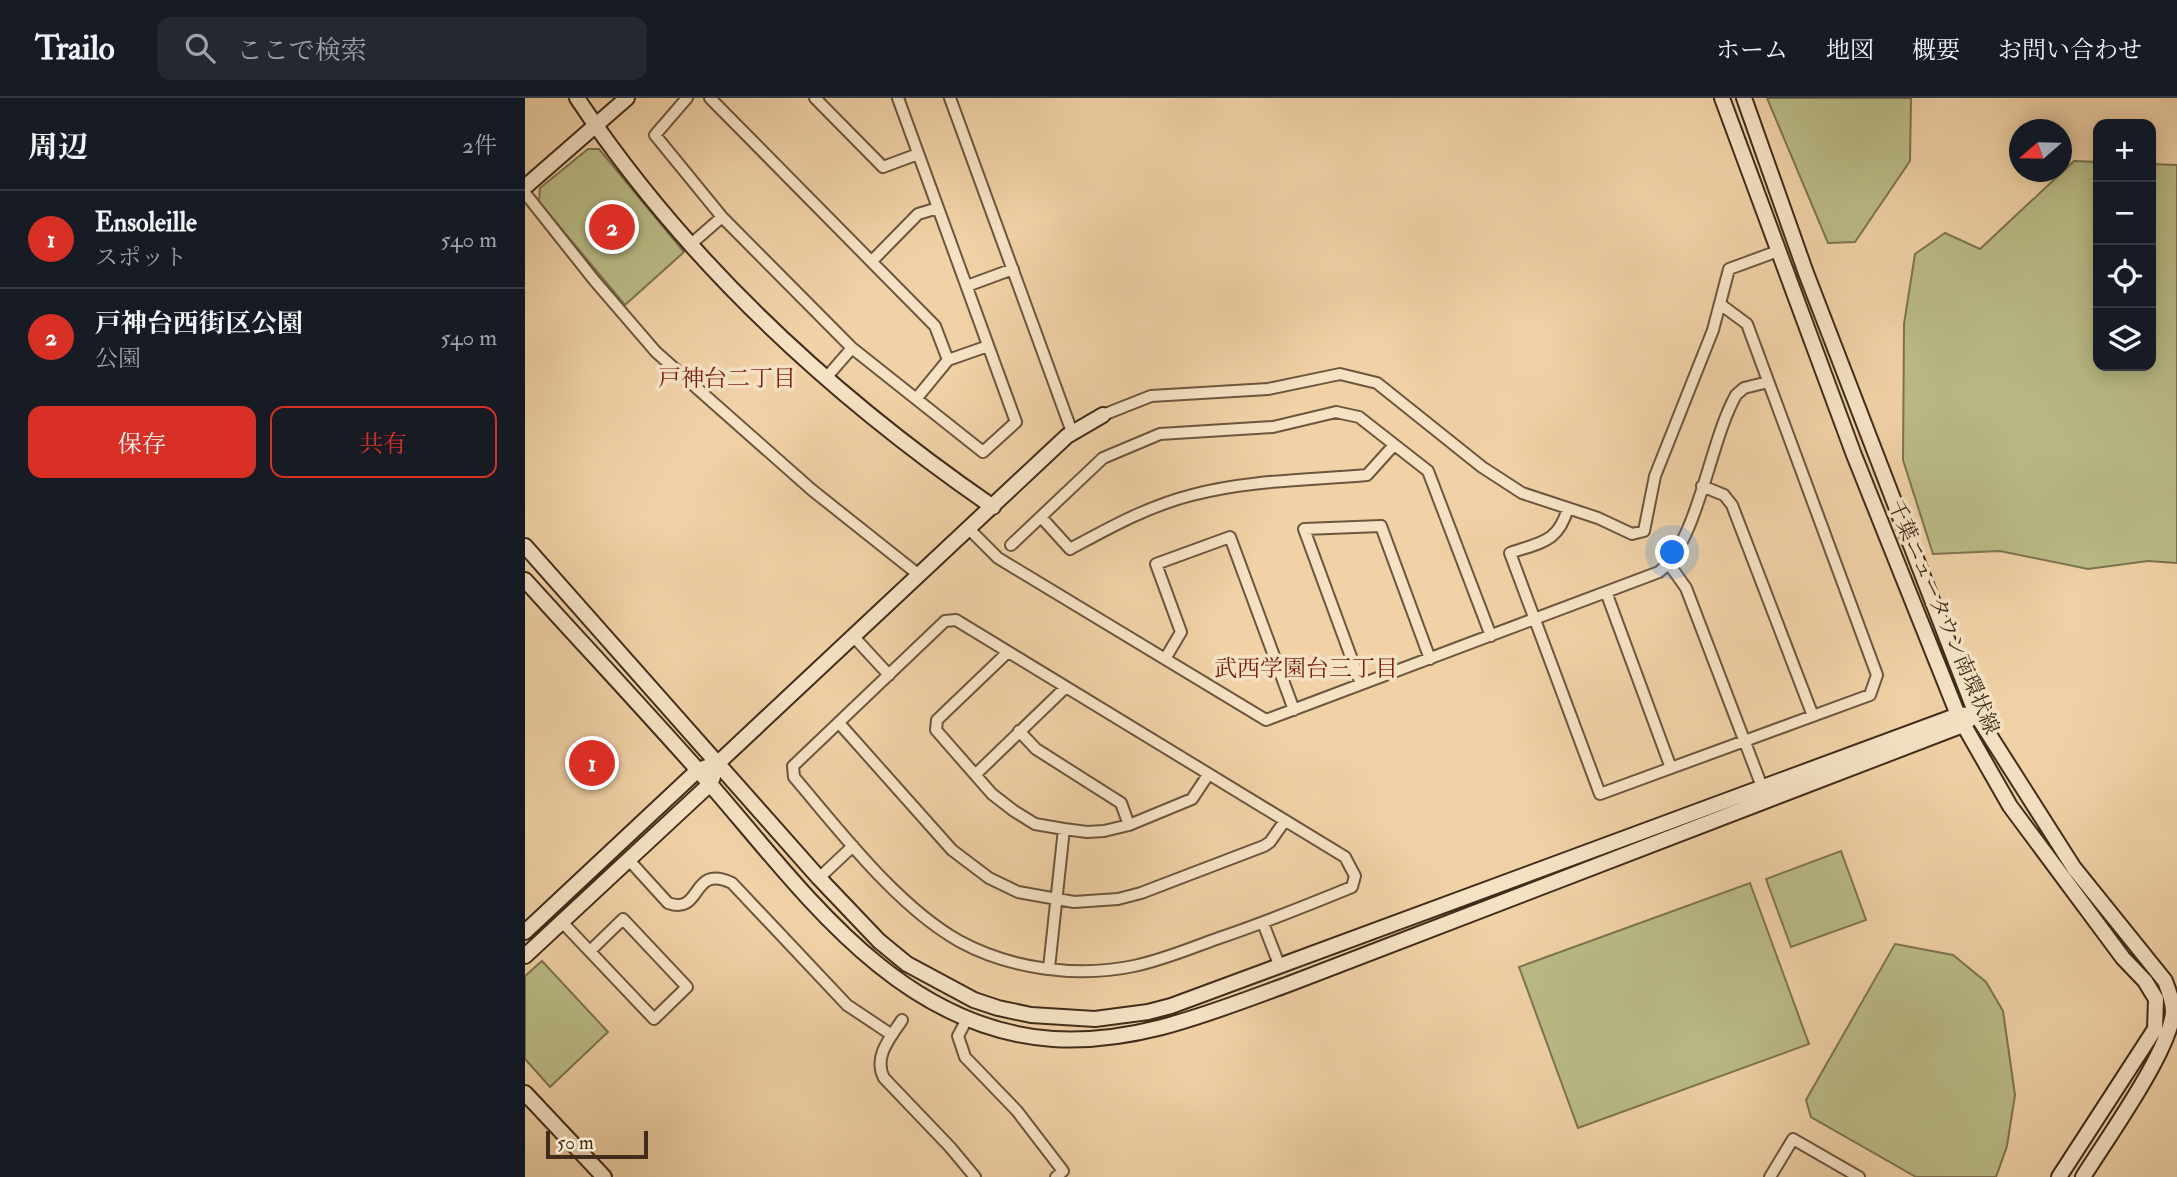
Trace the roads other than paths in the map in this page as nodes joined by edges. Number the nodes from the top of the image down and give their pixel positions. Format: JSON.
{"nodes":[{"id":1,"x":577,"y":98,"type":"edge"},
{"id":2,"x":627,"y":98,"type":"edge"},
{"id":3,"x":687,"y":98,"type":"edge"},
{"id":4,"x":711,"y":98,"type":"edge"},
{"id":5,"x":815,"y":98,"type":"edge"},
{"id":6,"x":898,"y":98,"type":"edge"},
{"id":7,"x":950,"y":98,"type":"edge"},
{"id":8,"x":1722,"y":98,"type":"edge"},
{"id":9,"x":1744,"y":98,"type":"edge"},
{"id":10,"x":596,"y":127,"type":"junction"},
{"id":11,"x":918,"y":154,"type":"junction"},
{"id":12,"x":525,"y":187,"type":"edge"},
{"id":13,"x":525,"y":193,"type":"edge"},
{"id":14,"x":938,"y":208,"type":"junction"},
{"id":15,"x":722,"y":217,"type":"junction"},
{"id":16,"x":691,"y":244,"type":"junction"},
{"id":17,"x":1778,"y":251,"type":"junction"},
{"id":18,"x":872,"y":261,"type":"junction"},
{"id":19,"x":1013,"y":270,"type":"junction"},
{"id":20,"x":967,"y":286,"type":"junction"},
{"id":21,"x":1720,"y":304,"type":"junction"},
{"id":22,"x":988,"y":346,"type":"junction"},
{"id":23,"x":852,"y":348,"type":"junction"},
{"id":24,"x":948,"y":360,"type":"junction"},
{"id":25,"x":825,"y":379,"type":"junction"},
{"id":26,"x":1769,"y":382,"type":"junction"},
{"id":27,"x":916,"y":399,"type":"junction"},
{"id":28,"x":1103,"y":415,"type":"joint"},
{"id":29,"x":1072,"y":432,"type":"junction"},
{"id":30,"x":1394,"y":445,"type":"junction"},
{"id":31,"x":1702,"y":486,"type":"junction"},
{"id":32,"x":993,"y":507,"type":"junction"},
{"id":33,"x":1568,"y":508,"type":"junction"},
{"id":34,"x":1041,"y":517,"type":"junction"},
{"id":35,"x":969,"y":529,"type":"junction"},
{"id":36,"x":1011,"y":545,"type":"dead end"},
{"id":37,"x":525,"y":546,"type":"edge"},
{"id":38,"x":1669,"y":564,"type":"junction"},
{"id":39,"x":919,"y":575,"type":"junction"},
{"id":40,"x":528,"y":588,"type":"edge"},
{"id":41,"x":1606,"y":592,"type":"junction"},
{"id":42,"x":1534,"y":619,"type":"junction"},
{"id":43,"x":853,"y":636,"type":"junction"},
{"id":44,"x":1491,"y":636,"type":"junction"},
{"id":45,"x":1008,"y":652,"type":"junction"},
{"id":46,"x":1165,"y":659,"type":"junction"},
{"id":47,"x":1430,"y":659,"type":"junction"},
{"id":48,"x":889,"y":675,"type":"junction"},
{"id":49,"x":1361,"y":684,"type":"junction"},
{"id":50,"x":1065,"y":688,"type":"junction"},
{"id":51,"x":1294,"y":710,"type":"junction"},
{"id":52,"x":1976,"y":714,"type":"junction"},
{"id":53,"x":1812,"y":716,"type":"junction"},
{"id":54,"x":1961,"y":720,"type":"junction"},
{"id":55,"x":839,"y":723,"type":"junction"},
{"id":56,"x":1019,"y":731,"type":"junction"},
{"id":57,"x":1744,"y":741,"type":"junction"},
{"id":58,"x":718,"y":763,"type":"junction"},
{"id":59,"x":1671,"y":768,"type":"junction"},
{"id":60,"x":698,"y":770,"type":"junction"},
{"id":61,"x":976,"y":774,"type":"junction"},
{"id":62,"x":1208,"y":775,"type":"junction"},
{"id":63,"x":710,"y":784,"type":"junction"},
{"id":64,"x":1765,"y":794,"type":"junction"},
{"id":65,"x":1284,"y":822,"type":"junction"},
{"id":66,"x":1129,"y":825,"type":"junction"},
{"id":67,"x":1064,"y":829,"type":"junction"},
{"id":68,"x":853,"y":846,"type":"junction"},
{"id":69,"x":628,"y":859,"type":"junction"},
{"id":70,"x":819,"y":878,"type":"junction"},
{"id":71,"x":1057,"y":901,"type":"junction"},
{"id":72,"x":562,"y":922,"type":"junction"},
{"id":73,"x":1263,"y":923,"type":"junction"},
{"id":74,"x":525,"y":932,"type":"edge"},
{"id":75,"x":590,"y":951,"type":"junction"},
{"id":76,"x":525,"y":956,"type":"edge"},
{"id":77,"x":1280,"y":967,"type":"junction"},
{"id":78,"x":1049,"y":968,"type":"junction"},
{"id":79,"x":2174,"y":993,"type":"edge"},
{"id":80,"x":2156,"y":999,"type":"junction"},
{"id":81,"x":967,"y":1019,"type":"junction"},
{"id":82,"x":902,"y":1020,"type":"dead end"},
{"id":83,"x":892,"y":1035,"type":"junction"},
{"id":84,"x":525,"y":1093,"type":"edge"},
{"id":85,"x":604,"y":1177,"type":"edge"},
{"id":86,"x":975,"y":1177,"type":"edge"},
{"id":87,"x":1056,"y":1177,"type":"edge"},
{"id":88,"x":1770,"y":1177,"type":"edge"},
{"id":89,"x":1859,"y":1177,"type":"edge"},
{"id":90,"x":2059,"y":1177,"type":"edge"},
{"id":91,"x":2083,"y":1177,"type":"edge"}],
"edges":[{"from":1,"to":10,"type":"street"},
{"from":2,"to":10,"type":"street"},
{"from":3,"to":15,"type":"street"},
{"from":4,"to":18,"type":"street"},
{"from":5,"to":11,"type":"street"},
{"from":6,"to":11,"type":"street"},
{"from":7,"to":19,"type":"street"},
{"from":8,"to":17,"type":"street","name":"千葉ニュータウン南環状線"},
{"from":9,"to":52,"type":"street","name":"千葉ニュータウン南環状線"},
{"from":10,"to":12,"type":"street"},
{"from":10,"to":16,"type":"street"},
{"from":11,"to":14,"type":"street"},
{"from":13,"to":39,"type":"street"},
{"from":14,"to":18,"type":"street"},
{"from":14,"to":20,"type":"street"},
{"from":15,"to":16,"type":"street"},
{"from":15,"to":23,"type":"street"},
{"from":16,"to":25,"type":"street"},
{"from":17,"to":21,"type":"street"},
{"from":17,"to":54,"type":"street","name":"千葉ニュータウン南環状線"},
{"from":18,"to":24,"type":"street"},
{"from":19,"to":20,"type":"street"},
{"from":19,"to":29,"type":"street"},
{"from":20,"to":22,"type":"street"},
{"from":21,"to":26,"type":"street"},
{"from":21,"to":33,"type":"street"},
{"from":22,"to":24,"type":"street"},
{"from":22,"to":27,"type":"street"},
{"from":23,"to":25,"type":"street"},
{"from":23,"to":27,"type":"street"},
{"from":24,"to":27,"type":"street"},
{"from":25,"to":32,"type":"street"},
{"from":26,"to":31,"type":"street"},
{"from":26,"to":53,"type":"street"},
{"from":28,"to":29,"type":"street"},
{"from":28,"to":33,"type":"street"},
{"from":29,"to":32,"type":"street"},
{"from":30,"to":34,"type":"street"},
{"from":30,"to":34,"type":"street"},
{"from":30,"to":44,"type":"street"},
{"from":31,"to":38,"type":"street"},
{"from":31,"to":53,"type":"street"},
{"from":32,"to":35,"type":"street"},
{"from":33,"to":42,"type":"street"},
{"from":34,"to":36,"type":"street"},
{"from":35,"to":39,"type":"street"},
{"from":35,"to":46,"type":"street"},
{"from":37,"to":58,"type":"street"},
{"from":38,"to":41,"type":"street"},
{"from":38,"to":57,"type":"street"},
{"from":39,"to":43,"type":"street"},
{"from":40,"to":60,"type":"street"},
{"from":41,"to":42,"type":"street"},
{"from":41,"to":59,"type":"street"},
{"from":42,"to":44,"type":"street"},
{"from":42,"to":59,"type":"street"},
{"from":43,"to":48,"type":"street"},
{"from":43,"to":58,"type":"street"},
{"from":44,"to":47,"type":"street"},
{"from":45,"to":48,"type":"street"},
{"from":45,"to":50,"type":"street"},
{"from":45,"to":61,"type":"street"},
{"from":46,"to":51,"type":"street"},
{"from":46,"to":51,"type":"street"},
{"from":47,"to":49,"type":"street"},
{"from":47,"to":49,"type":"street"},
{"from":48,"to":55,"type":"street"},
{"from":49,"to":51,"type":"street"},
{"from":50,"to":56,"type":"street"},
{"from":50,"to":62,"type":"street"},
{"from":52,"to":54,"type":"street"},
{"from":52,"to":79,"type":"street","name":"千葉ニュータウン南環状線"},
{"from":53,"to":57,"type":"street"},
{"from":54,"to":64,"type":"street"},
{"from":54,"to":80,"type":"street","name":"千葉ニュータウン南環状線"},
{"from":55,"to":68,"type":"street"},
{"from":55,"to":71,"type":"street"},
{"from":56,"to":61,"type":"street"},
{"from":56,"to":66,"type":"street"},
{"from":57,"to":59,"type":"street"},
{"from":57,"to":64,"type":"street"},
{"from":58,"to":60,"type":"street"},
{"from":58,"to":63,"type":"street"},
{"from":58,"to":70,"type":"street"},
{"from":60,"to":63,"type":"street"},
{"from":60,"to":74,"type":"street"},
{"from":61,"to":67,"type":"street"},
{"from":62,"to":65,"type":"street"},
{"from":62,"to":66,"type":"street"},
{"from":63,"to":69,"type":"street"},
{"from":63,"to":81,"type":"street"},
{"from":64,"to":77,"type":"street"},
{"from":64,"to":81,"type":"street"},
{"from":65,"to":71,"type":"street"},
{"from":65,"to":73,"type":"street"},
{"from":66,"to":67,"type":"street"},
{"from":67,"to":71,"type":"street"},
{"from":68,"to":70,"type":"street"},
{"from":68,"to":78,"type":"street"},
{"from":69,"to":72,"type":"street"},
{"from":69,"to":83,"type":"street"},
{"from":70,"to":77,"type":"street"},
{"from":71,"to":78,"type":"street"},
{"from":72,"to":75,"type":"street"},
{"from":72,"to":76,"type":"street"},
{"from":73,"to":77,"type":"street"},
{"from":73,"to":78,"type":"street"},
{"from":75,"to":75,"type":"street"},
{"from":79,"to":80,"type":"street"},
{"from":79,"to":91,"type":"street"},
{"from":80,"to":90,"type":"street"},
{"from":81,"to":87,"type":"street"},
{"from":82,"to":83,"type":"street"},
{"from":83,"to":86,"type":"street"},
{"from":84,"to":85,"type":"street"},
{"from":88,"to":89,"type":"street"}]}
